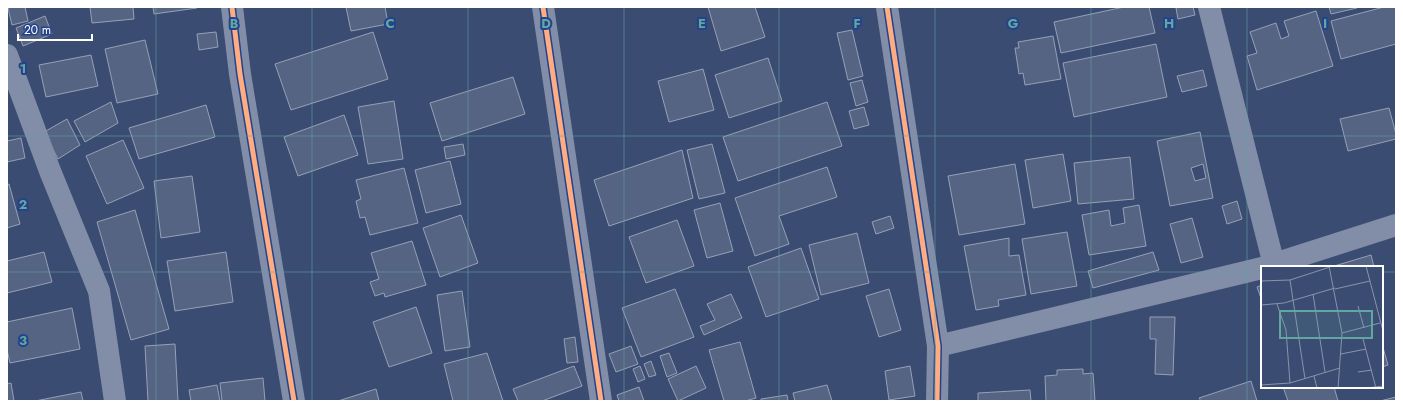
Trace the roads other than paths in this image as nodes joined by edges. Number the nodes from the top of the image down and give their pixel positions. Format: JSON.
{"nodes":[{"id":1,"x":232,"y":7,"type":"edge"},
{"id":2,"x":542,"y":7,"type":"edge"},
{"id":3,"x":887,"y":7,"type":"edge"},
{"id":4,"x":1209,"y":7,"type":"edge"},
{"id":5,"x":7,"y":55,"type":"edge"},
{"id":6,"x":1396,"y":225,"type":"edge"},
{"id":7,"x":1267,"y":266,"type":"edge"},
{"id":8,"x":1261,"y":267,"type":"edge"},
{"id":9,"x":938,"y":346,"type":"junction"},
{"id":10,"x":115,"y":401,"type":"edge"},
{"id":11,"x":294,"y":401,"type":"edge"},
{"id":12,"x":601,"y":401,"type":"edge"},
{"id":13,"x":937,"y":401,"type":"edge"}],
"edges":[{"from":1,"to":11,"type":"street"},
{"from":2,"to":12,"type":"street"},
{"from":3,"to":9,"type":"street"},
{"from":4,"to":7,"type":"street"},
{"from":5,"to":10,"type":"street"},
{"from":6,"to":7,"type":"street"},
{"from":8,"to":9,"type":"street"},
{"from":9,"to":13,"type":"street"}]}
